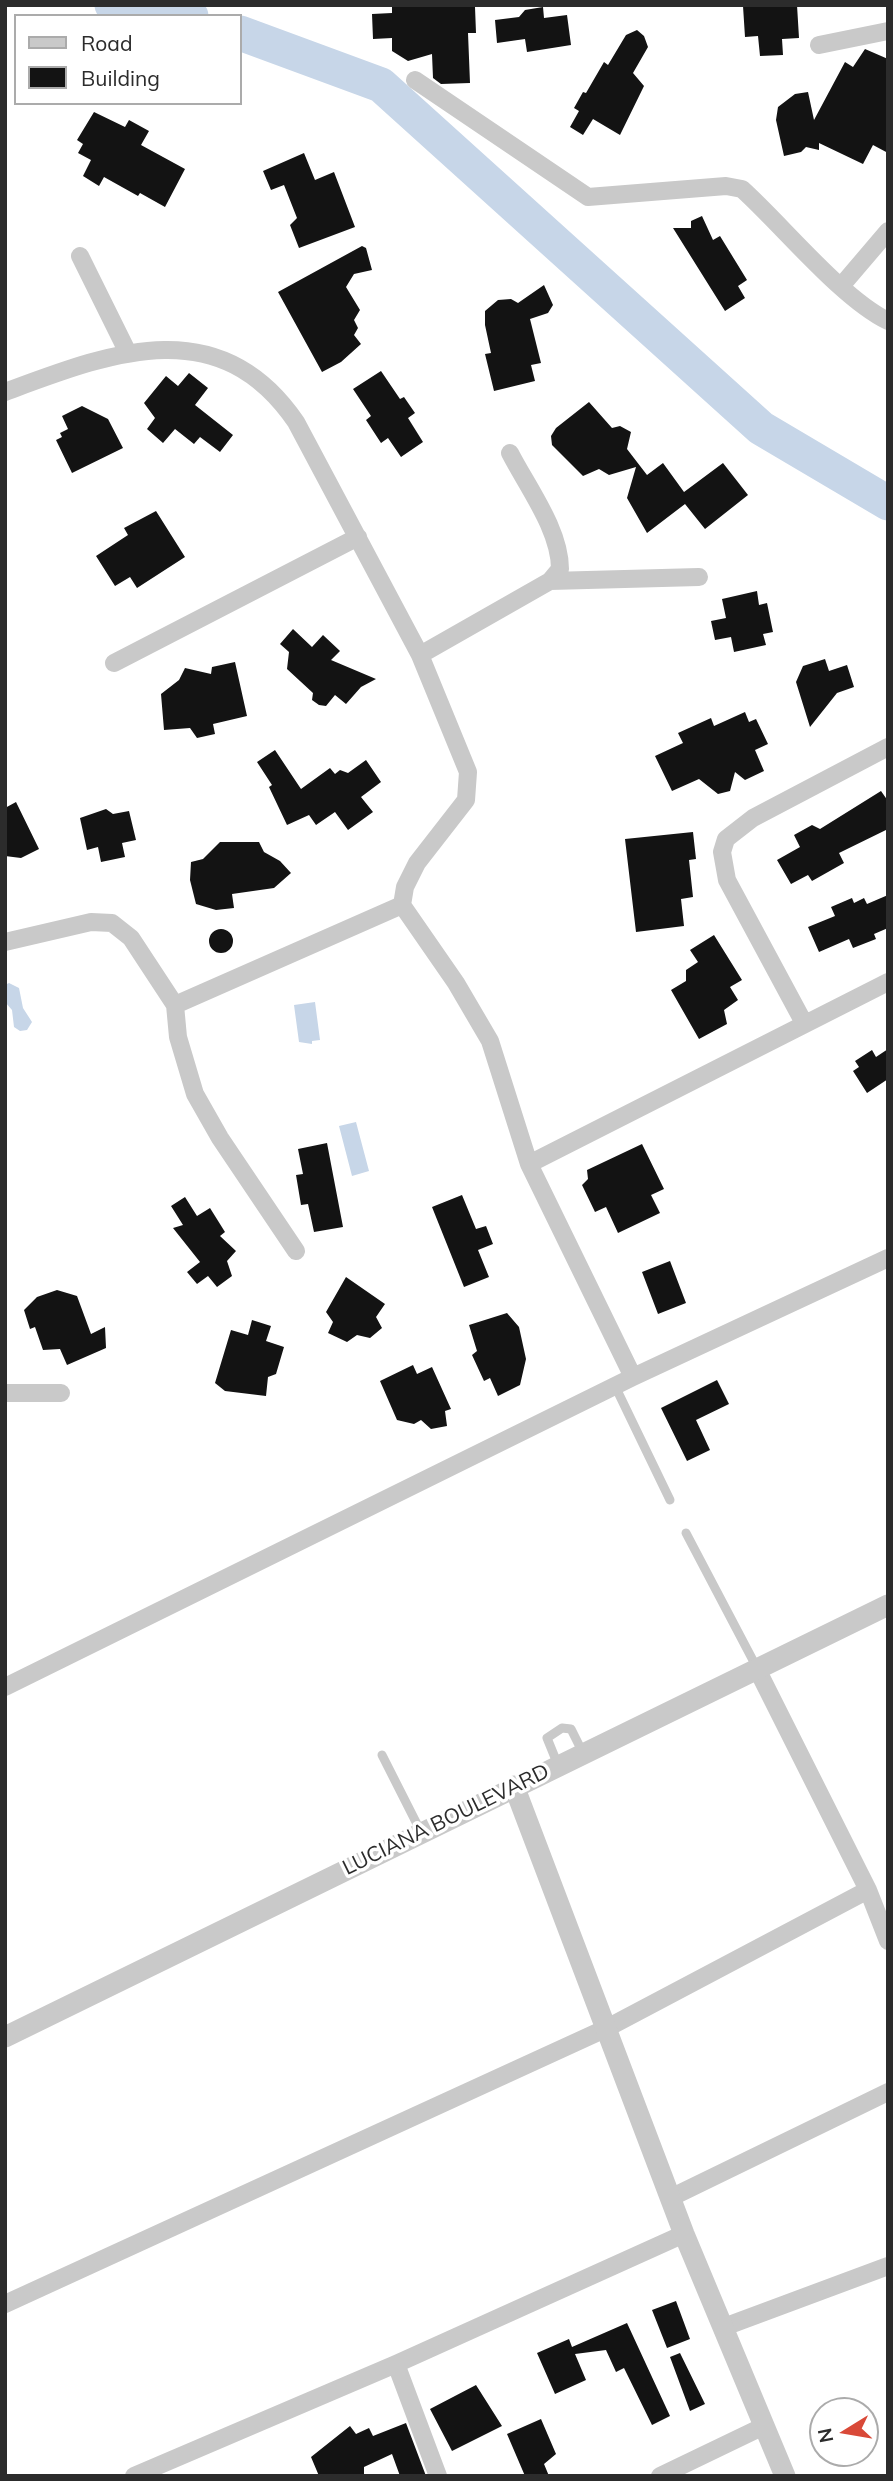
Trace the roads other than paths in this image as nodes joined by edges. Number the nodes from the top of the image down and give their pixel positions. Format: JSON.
{"nodes":[{"id":1,"x":888,"y":31,"type":"edge"},
{"id":2,"x":819,"y":45,"type":"dead end"},
{"id":3,"x":415,"y":80,"type":"dead end"},
{"id":4,"x":888,"y":231,"type":"edge"},
{"id":5,"x":80,"y":256,"type":"dead end"},
{"id":6,"x":842,"y":285,"type":"junction"},
{"id":7,"x":888,"y":321,"type":"edge"},
{"id":8,"x":128,"y":353,"type":"junction"},
{"id":9,"x":5,"y":393,"type":"edge"},
{"id":10,"x":510,"y":453,"type":"dead end"},
{"id":11,"x":358,"y":537,"type":"junction"},
{"id":12,"x":699,"y":577,"type":"dead end"},
{"id":13,"x":550,"y":581,"type":"junction"},
{"id":14,"x":420,"y":655,"type":"junction"},
{"id":15,"x":114,"y":663,"type":"dead end"},
{"id":16,"x":888,"y":747,"type":"edge"},
{"id":17,"x":402,"y":905,"type":"junction"},
{"id":18,"x":5,"y":943,"type":"edge"},
{"id":19,"x":888,"y":982,"type":"edge"},
{"id":20,"x":175,"y":1005,"type":"junction"},
{"id":21,"x":804,"y":1023,"type":"junction"},
{"id":22,"x":529,"y":1164,"type":"junction"},
{"id":23,"x":296,"y":1251,"type":"dead end"},
{"id":24,"x":888,"y":1258,"type":"edge"},
{"id":25,"x":633,"y":1377,"type":"junction"},
{"id":26,"x":615,"y":1385,"type":"junction"},
{"id":27,"x":5,"y":1393,"type":"edge"},
{"id":28,"x":61,"y":1393,"type":"dead end"},
{"id":29,"x":670,"y":1500,"type":"dead end"},
{"id":30,"x":686,"y":1533,"type":"dead end"},
{"id":31,"x":888,"y":1605,"type":"edge"},
{"id":32,"x":757,"y":1669,"type":"junction"},
{"id":33,"x":5,"y":1687,"type":"edge"},
{"id":34,"x":583,"y":1753,"type":"junction"},
{"id":35,"x":382,"y":1755,"type":"dead end"},
{"id":36,"x":558,"y":1765,"type":"junction"},
{"id":37,"x":514,"y":1786,"type":"junction"},
{"id":38,"x":422,"y":1832,"type":"junction"},
{"id":39,"x":869,"y":1890,"type":"junction"},
{"id":40,"x":882,"y":1909,"type":"edge"},
{"id":41,"x":888,"y":1941,"type":"edge"},
{"id":42,"x":607,"y":2028,"type":"junction"},
{"id":43,"x":5,"y":2037,"type":"edge"},
{"id":44,"x":888,"y":2092,"type":"edge"},
{"id":45,"x":670,"y":2198,"type":"junction"},
{"id":46,"x":684,"y":2234,"type":"junction"},
{"id":47,"x":888,"y":2266,"type":"edge"},
{"id":48,"x":5,"y":2304,"type":"edge"},
{"id":49,"x":724,"y":2327,"type":"junction"},
{"id":50,"x":396,"y":2364,"type":"junction"},
{"id":51,"x":764,"y":2426,"type":"junction"},
{"id":52,"x":134,"y":2476,"type":"edge"},
{"id":53,"x":438,"y":2476,"type":"edge"},
{"id":54,"x":660,"y":2476,"type":"edge"},
{"id":55,"x":785,"y":2476,"type":"edge"}],
"edges":[{"from":1,"to":2,"type":"street"},
{"from":3,"to":6,"type":"street"},
{"from":4,"to":6,"type":"street"},
{"from":5,"to":8,"type":"street"},
{"from":6,"to":7,"type":"street"},
{"from":8,"to":9,"type":"street"},
{"from":8,"to":11,"type":"street"},
{"from":10,"to":13,"type":"street"},
{"from":11,"to":14,"type":"street"},
{"from":11,"to":15,"type":"street"},
{"from":12,"to":13,"type":"street"},
{"from":13,"to":14,"type":"street"},
{"from":14,"to":17,"type":"street"},
{"from":16,"to":21,"type":"street"},
{"from":17,"to":20,"type":"street"},
{"from":17,"to":22,"type":"street"},
{"from":18,"to":20,"type":"street"},
{"from":19,"to":21,"type":"street"},
{"from":20,"to":23,"type":"street"},
{"from":21,"to":22,"type":"street"},
{"from":22,"to":25,"type":"street"},
{"from":24,"to":25,"type":"street"},
{"from":25,"to":26,"type":"street"},
{"from":26,"to":29,"type":"lane"},
{"from":26,"to":33,"type":"street"},
{"from":27,"to":28,"type":"street"},
{"from":30,"to":32,"type":"lane"},
{"from":31,"to":32,"type":"street","name":"LUCIANA BOULEVARD"},
{"from":32,"to":34,"type":"street","name":"LUCIANA BOULEVARD"},
{"from":32,"to":39,"type":"street"},
{"from":34,"to":36,"type":"street","name":"LUCIANA BOULEVARD"},
{"from":34,"to":36,"type":"lane"},
{"from":35,"to":38,"type":"lane"},
{"from":36,"to":37,"type":"street","name":"LUCIANA BOULEVARD"},
{"from":37,"to":38,"type":"street","name":"LUCIANA BOULEVARD"},
{"from":37,"to":42,"type":"street"},
{"from":38,"to":43,"type":"street","name":"LUCIANA BOULEVARD"},
{"from":39,"to":40,"type":"street"},
{"from":39,"to":42,"type":"street"},
{"from":40,"to":41,"type":"street"},
{"from":42,"to":45,"type":"street"},
{"from":42,"to":48,"type":"street"},
{"from":44,"to":45,"type":"street"},
{"from":45,"to":46,"type":"street"},
{"from":46,"to":49,"type":"street"},
{"from":46,"to":50,"type":"street"},
{"from":47,"to":49,"type":"street"},
{"from":49,"to":51,"type":"street"},
{"from":50,"to":52,"type":"street"},
{"from":50,"to":53,"type":"street"},
{"from":51,"to":54,"type":"street"},
{"from":51,"to":55,"type":"street"}]}
